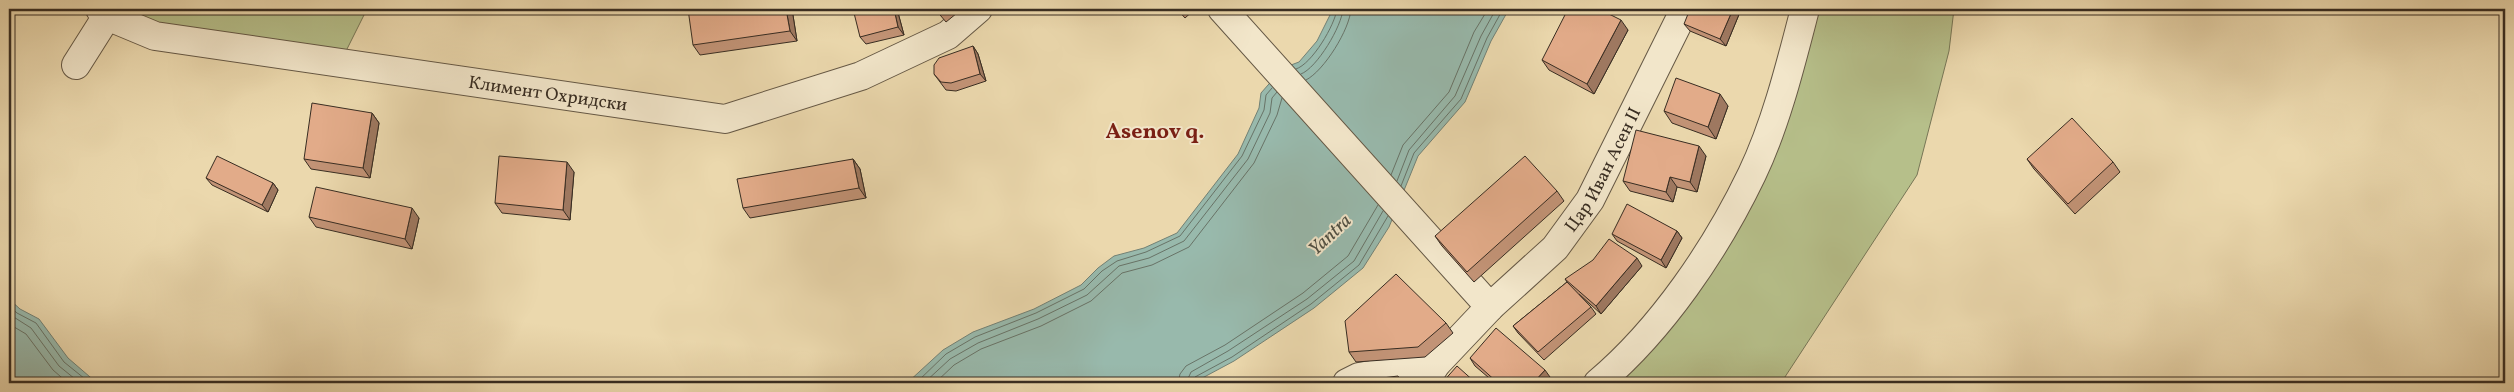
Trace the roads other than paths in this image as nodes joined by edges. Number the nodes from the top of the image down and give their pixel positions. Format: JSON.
{"nodes":[{"id":1,"x":978,"y":9,"type":"edge"},
{"id":2,"x":1222,"y":9,"type":"edge"},
{"id":3,"x":1685,"y":9,"type":"edge"},
{"id":4,"x":1805,"y":9,"type":"edge"},
{"id":5,"x":104,"y":12,"type":"edge"},
{"id":6,"x":76,"y":65,"type":"dead end"},
{"id":7,"x":1490,"y":307,"type":"junction"},
{"id":8,"x":1430,"y":374,"type":"edge"},
{"id":9,"x":1347,"y":383,"type":"edge"},
{"id":10,"x":1598,"y":383,"type":"edge"}],
"edges":[{"from":1,"to":5,"type":"street","name":"Климент Охридски"},
{"from":2,"to":7,"type":"street"},
{"from":3,"to":7,"type":"street","name":"Цар Иван Асен II"},
{"from":4,"to":10,"type":"street"},
{"from":5,"to":6,"type":"street"},
{"from":7,"to":8,"type":"street","name":"Цар Иван Асен II"},
{"from":8,"to":9,"type":"street"}]}
